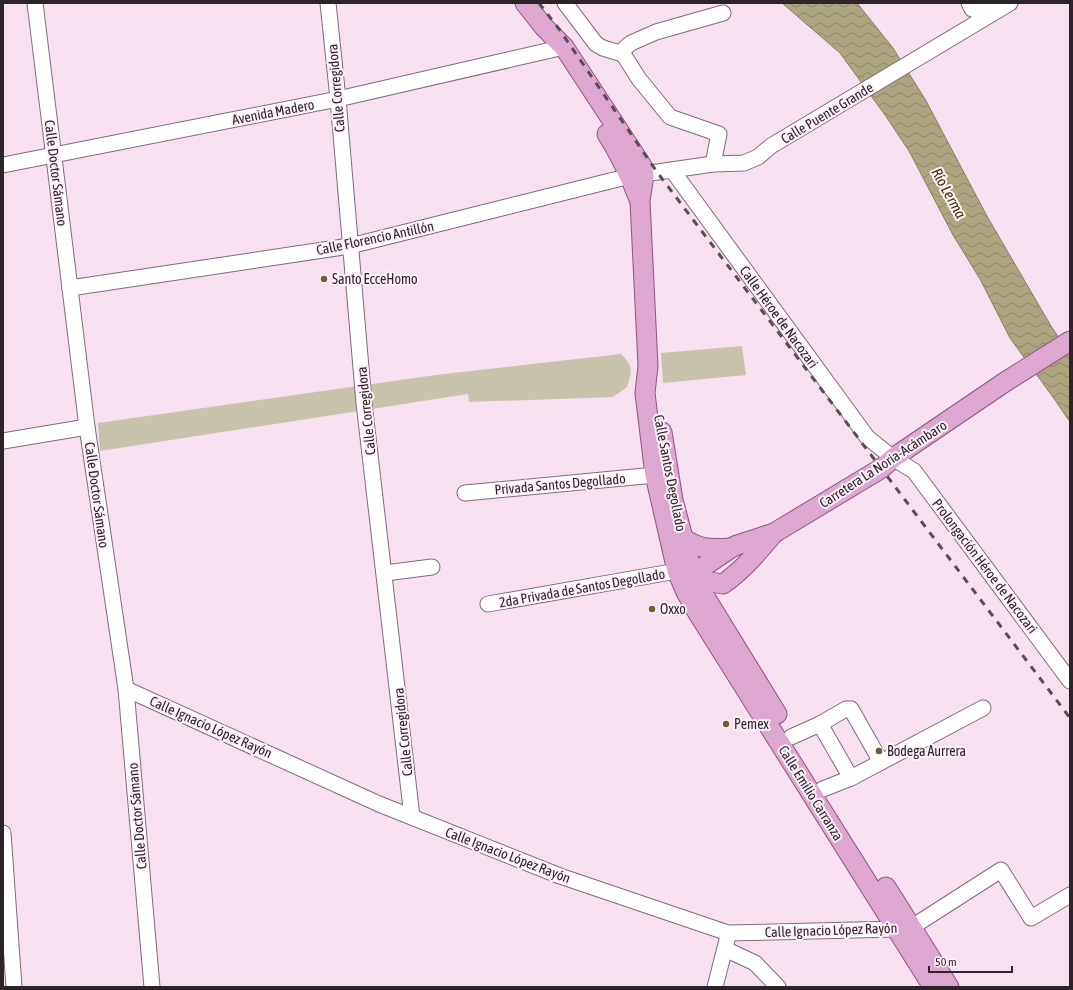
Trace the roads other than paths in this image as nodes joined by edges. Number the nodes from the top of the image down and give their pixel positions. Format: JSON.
{"nodes":[{"id":1,"x":35,"y":3,"type":"edge"},
{"id":2,"x":328,"y":3,"type":"edge"},
{"id":3,"x":525,"y":3,"type":"edge"},
{"id":4,"x":565,"y":3,"type":"edge"},
{"id":5,"x":969,"y":3,"type":"edge"},
{"id":6,"x":988,"y":3,"type":"edge"},
{"id":7,"x":1010,"y":3,"type":"edge"},
{"id":8,"x":723,"y":13,"type":"dead end"},
{"id":9,"x":559,"y":49,"type":"junction"},
{"id":10,"x":623,"y":54,"type":"junction"},
{"id":11,"x":338,"y":99,"type":"junction"},
{"id":12,"x":54,"y":155,"type":"junction"},
{"id":13,"x":713,"y":164,"type":"junction"},
{"id":14,"x":3,"y":165,"type":"edge"},
{"id":15,"x":672,"y":170,"type":"junction"},
{"id":16,"x":637,"y":175,"type":"junction"},
{"id":17,"x":350,"y":246,"type":"junction"},
{"id":18,"x":70,"y":288,"type":"junction"},
{"id":19,"x":1070,"y":340,"type":"edge"},
{"id":20,"x":648,"y":366,"type":"junction"},
{"id":21,"x":87,"y":426,"type":"junction"},
{"id":22,"x":3,"y":441,"type":"edge"},
{"id":23,"x":893,"y":458,"type":"junction"},
{"id":24,"x":655,"y":475,"type":"junction"},
{"id":25,"x":465,"y":493,"type":"dead end"},
{"id":26,"x":774,"y":533,"type":"junction"},
{"id":27,"x":682,"y":538,"type":"junction"},
{"id":28,"x":731,"y":548,"type":"junction"},
{"id":29,"x":432,"y":567,"type":"dead end"},
{"id":30,"x":385,"y":573,"type":"junction"},
{"id":31,"x":684,"y":580,"type":"junction"},
{"id":32,"x":723,"y":584,"type":"junction"},
{"id":33,"x":488,"y":604,"type":"dead end"},
{"id":34,"x":714,"y":612,"type":"junction"},
{"id":35,"x":1070,"y":681,"type":"edge"},
{"id":36,"x":126,"y":689,"type":"junction"},
{"id":37,"x":983,"y":708,"type":"dead end"},
{"id":38,"x":820,"y":724,"type":"junction"},
{"id":39,"x":791,"y":737,"type":"junction"},
{"id":40,"x":881,"y":762,"type":"junction"},
{"id":41,"x":851,"y":778,"type":"junction"},
{"id":42,"x":823,"y":789,"type":"junction"},
{"id":43,"x":412,"y":817,"type":"junction"},
{"id":44,"x":3,"y":833,"type":"edge"},
{"id":45,"x":1070,"y":895,"type":"edge"},
{"id":46,"x":905,"y":928,"type":"junction"},
{"id":47,"x":728,"y":933,"type":"junction"},
{"id":48,"x":725,"y":949,"type":"junction"},
{"id":49,"x":14,"y":987,"type":"edge"},
{"id":50,"x":152,"y":987,"type":"edge"},
{"id":51,"x":715,"y":987,"type":"edge"},
{"id":52,"x":778,"y":987,"type":"edge"},
{"id":53,"x":933,"y":987,"type":"edge"},
{"id":54,"x":949,"y":987,"type":"edge"}],
"edges":[{"from":1,"to":12,"type":"street","name":"Calle Doctor Sámano"},
{"from":2,"to":11,"type":"street","name":"Calle Corregidora"},
{"from":3,"to":9,"type":"main road"},
{"from":4,"to":10,"type":"street"},
{"from":5,"to":6,"type":"street"},
{"from":7,"to":13,"type":"street","name":"Calle Puente Grande"},
{"from":8,"to":10,"type":"street"},
{"from":9,"to":11,"type":"street","name":"Avenida Madero"},
{"from":9,"to":16,"type":"main road"},
{"from":10,"to":13,"type":"street"},
{"from":11,"to":12,"type":"street","name":"Avenida Madero"},
{"from":11,"to":17,"type":"street","name":"Calle Corregidora"},
{"from":12,"to":14,"type":"street","name":"Avenida Madero"},
{"from":12,"to":18,"type":"street","name":"Calle Doctor Sámano"},
{"from":13,"to":15,"type":"street","name":"Calle Puente Grande"},
{"from":15,"to":16,"type":"street","name":"Calle Puente Grande"},
{"from":15,"to":23,"type":"street","name":"Calle Héroe de Nacozari"},
{"from":16,"to":17,"type":"street","name":"Calle Florencio Antillón"},
{"from":16,"to":20,"type":"main road","name":"Calle Santos Degollado"},
{"from":17,"to":18,"type":"street","name":"Calle Florencio Antillón"},
{"from":17,"to":30,"type":"street","name":"Calle Corregidora"},
{"from":18,"to":21,"type":"street","name":"Calle Doctor Sámano"},
{"from":19,"to":23,"type":"main road","name":"Carretera La Noria-Acámbaro"},
{"from":20,"to":24,"type":"main road","name":"Calle Santos Degollado"},
{"from":20,"to":27,"type":"main road","name":"Calle Santos Degollado"},
{"from":21,"to":22,"type":"street"},
{"from":21,"to":36,"type":"street","name":"Calle Doctor Sámano"},
{"from":23,"to":26,"type":"main road","name":"Carretera La Noria-Acámbaro"},
{"from":23,"to":35,"type":"street","name":"Prolongación Héroe de Nacozari"},
{"from":24,"to":25,"type":"street","name":"Privada Santos Degollado"},
{"from":24,"to":31,"type":"main road","name":"Calle Santos Degollado"},
{"from":26,"to":28,"type":"main road","name":"Carretera La Noria-Acámbaro"},
{"from":26,"to":32,"type":"main road"},
{"from":27,"to":28,"type":"main road"},
{"from":27,"to":31,"type":"main road","name":"Calle Santos Degollado"},
{"from":28,"to":31,"type":"main road","name":"Carretera La Noria-Acámbaro"},
{"from":29,"to":30,"type":"street"},
{"from":30,"to":43,"type":"street","name":"Calle Corregidora"},
{"from":31,"to":32,"type":"main road"},
{"from":31,"to":33,"type":"street","name":"2da Privada de Santos Degollado"},
{"from":31,"to":34,"type":"main road","name":"Calle Emilio Carranza"},
{"from":31,"to":46,"type":"main road","name":"Calle Emilio Carranza"},
{"from":32,"to":34,"type":"main road"},
{"from":34,"to":39,"type":"main road","name":"Calle Emilio Carranza"},
{"from":36,"to":43,"type":"street","name":"Calle Ignacio López Rayón"},
{"from":36,"to":50,"type":"street","name":"Calle Doctor Sámano"},
{"from":37,"to":40,"type":"street"},
{"from":38,"to":39,"type":"street"},
{"from":38,"to":40,"type":"street"},
{"from":38,"to":41,"type":"street"},
{"from":39,"to":42,"type":"main road","name":"Calle Emilio Carranza"},
{"from":40,"to":41,"type":"street"},
{"from":41,"to":42,"type":"street"},
{"from":42,"to":46,"type":"main road","name":"Calle Emilio Carranza"},
{"from":43,"to":47,"type":"street","name":"Calle Ignacio López Rayón"},
{"from":44,"to":49,"type":"street"},
{"from":45,"to":46,"type":"street"},
{"from":46,"to":47,"type":"street","name":"Calle Ignacio López Rayón"},
{"from":46,"to":53,"type":"main road","name":"Calle Emilio Carranza"},
{"from":46,"to":54,"type":"main road","name":"Calle Emilio Carranza"},
{"from":47,"to":48,"type":"street"},
{"from":48,"to":51,"type":"street"},
{"from":48,"to":52,"type":"street"}]}
